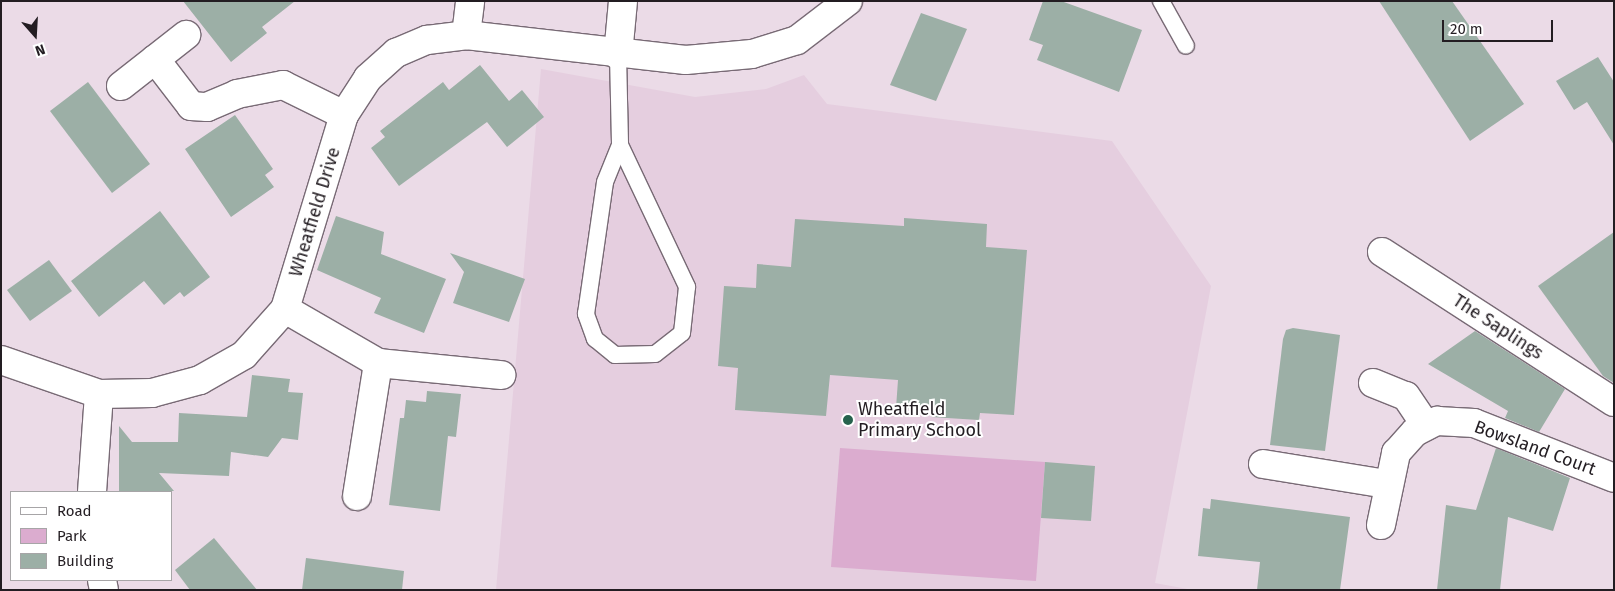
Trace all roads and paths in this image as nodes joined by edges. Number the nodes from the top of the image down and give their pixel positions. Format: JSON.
{"nodes":[{"id":1,"x":470,"y":1,"type":"edge"},
{"id":2,"x":623,"y":1,"type":"edge"},
{"id":3,"x":848,"y":1,"type":"edge"},
{"id":4,"x":1161,"y":1,"type":"edge"},
{"id":5,"x":466,"y":35,"type":"junction"},
{"id":6,"x":186,"y":36,"type":"dead end"},
{"id":7,"x":1186,"y":46,"type":"dead end"},
{"id":8,"x":618,"y":55,"type":"junction"},
{"id":9,"x":156,"y":59,"type":"junction"},
{"id":10,"x":121,"y":86,"type":"dead end"},
{"id":11,"x":344,"y":115,"type":"junction"},
{"id":12,"x":620,"y":145,"type":"junction"},
{"id":13,"x":1382,"y":252,"type":"dead end"},
{"id":14,"x":285,"y":309,"type":"junction"},
{"id":15,"x":1,"y":360,"type":"edge"},
{"id":16,"x":378,"y":363,"type":"junction"},
{"id":17,"x":501,"y":375,"type":"dead end"},
{"id":18,"x":1373,"y":384,"type":"dead end"},
{"id":19,"x":99,"y":394,"type":"junction"},
{"id":20,"x":1614,"y":402,"type":"edge"},
{"id":21,"x":1426,"y":426,"type":"junction"},
{"id":22,"x":1264,"y":464,"type":"dead end"},
{"id":23,"x":1614,"y":478,"type":"edge"},
{"id":24,"x":1386,"y":484,"type":"junction"},
{"id":25,"x":92,"y":491,"type":"edge"},
{"id":26,"x":357,"y":496,"type":"dead end"},
{"id":27,"x":1381,"y":525,"type":"dead end"}],
"edges":[{"from":1,"to":5,"type":"street"},
{"from":2,"to":8,"type":"street"},
{"from":3,"to":8,"type":"street","name":"Wheatfield Drive"},
{"from":4,"to":7,"type":"lane"},
{"from":5,"to":8,"type":"street","name":"Wheatfield Drive"},
{"from":5,"to":11,"type":"street","name":"Wheatfield Drive"},
{"from":6,"to":9,"type":"street"},
{"from":8,"to":12,"type":"lane"},
{"from":9,"to":10,"type":"street"},
{"from":9,"to":11,"type":"street"},
{"from":11,"to":14,"type":"street","name":"Wheatfield Drive"},
{"from":12,"to":12,"type":"lane"},
{"from":13,"to":20,"type":"street","name":"The Saplings"},
{"from":14,"to":16,"type":"street"},
{"from":14,"to":19,"type":"street","name":"Wheatfield Drive"},
{"from":15,"to":19,"type":"street","name":"Wheatfield Drive"},
{"from":16,"to":17,"type":"street"},
{"from":16,"to":26,"type":"street"},
{"from":18,"to":21,"type":"street"},
{"from":19,"to":25,"type":"street"},
{"from":21,"to":23,"type":"street","name":"Bowsland Court"},
{"from":21,"to":24,"type":"street"},
{"from":22,"to":24,"type":"street"},
{"from":24,"to":27,"type":"street"}]}
